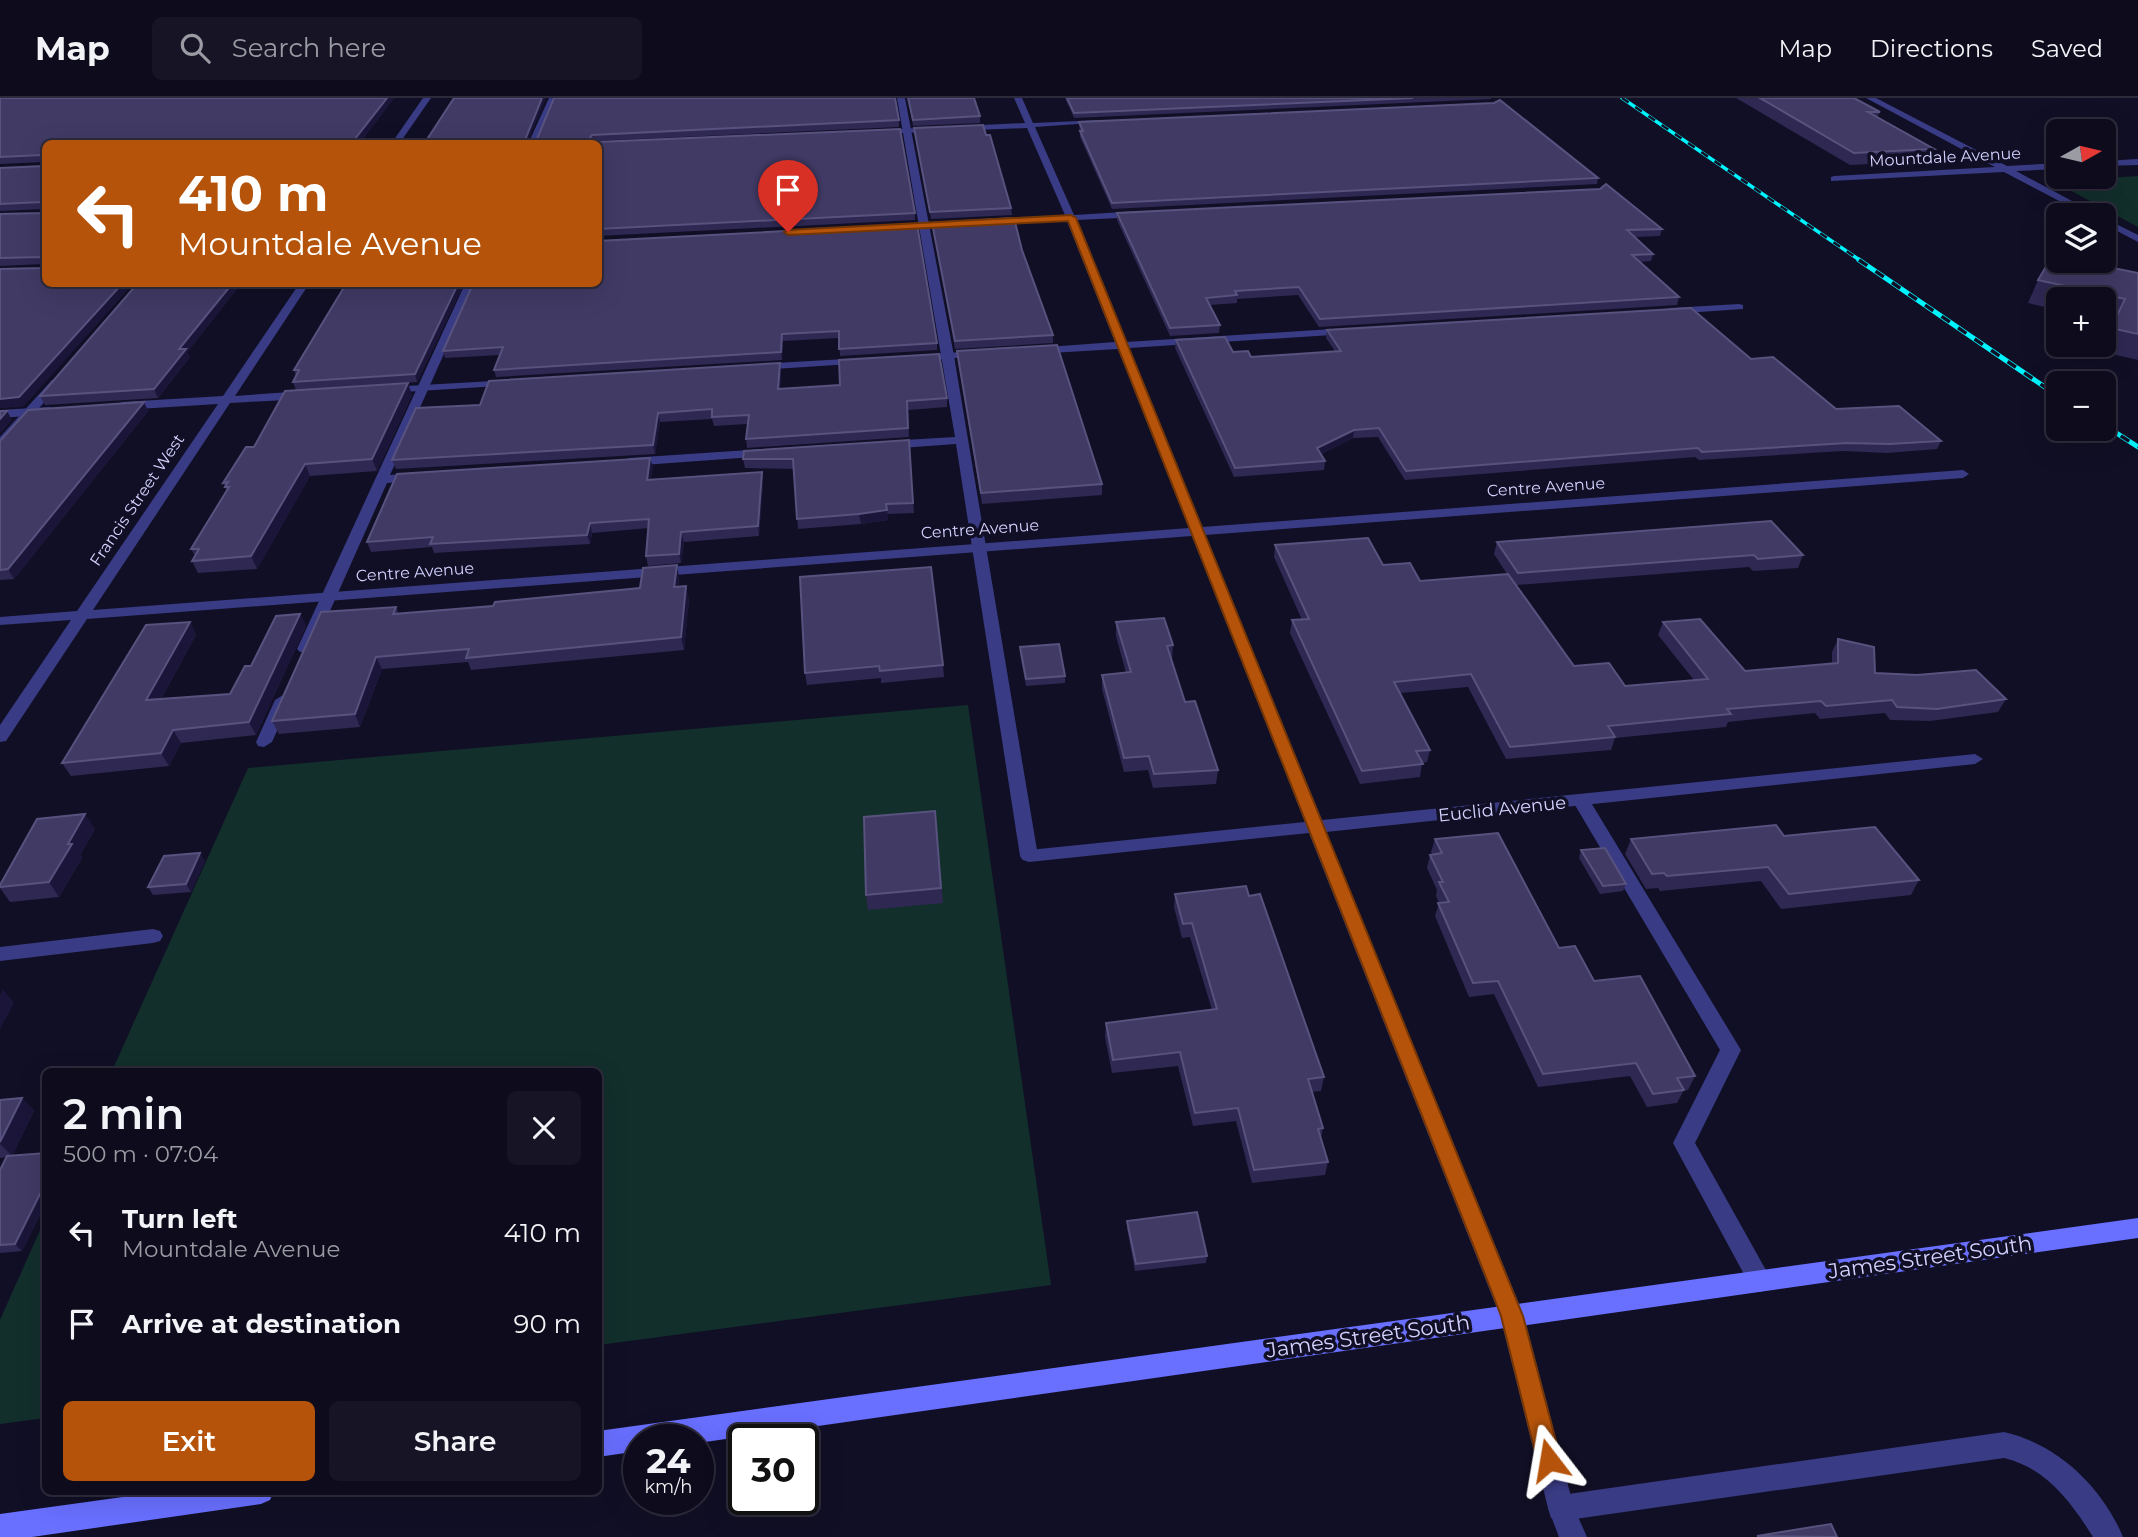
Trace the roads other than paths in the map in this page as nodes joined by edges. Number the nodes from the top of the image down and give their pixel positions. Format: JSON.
{"nodes":[{"id":1,"x":427,"y":98,"type":"edge"},
{"id":2,"x":553,"y":98,"type":"edge"},
{"id":3,"x":901,"y":98,"type":"edge"},
{"id":4,"x":1018,"y":98,"type":"edge"},
{"id":5,"x":1870,"y":98,"type":"edge"},
{"id":6,"x":1111,"y":122,"type":"edge"},
{"id":7,"x":1029,"y":125,"type":"junction"},
{"id":8,"x":908,"y":131,"type":"junction"},
{"id":9,"x":867,"y":132,"type":"edge"},
{"id":10,"x":398,"y":140,"type":"edge"},
{"id":11,"x":535,"y":140,"type":"edge"},
{"id":12,"x":2138,"y":162,"type":"edge"},
{"id":13,"x":2116,"y":163,"type":"edge"},
{"id":14,"x":2046,"y":167,"type":"edge"},
{"id":15,"x":2006,"y":169,"type":"junction"},
{"id":16,"x":1834,"y":179,"type":"dead end"},
{"id":17,"x":2070,"y":203,"type":"edge"},
{"id":18,"x":1154,"y":214,"type":"edge"},
{"id":19,"x":1071,"y":218,"type":"junction"},
{"id":20,"x":966,"y":223,"type":"edge"},
{"id":21,"x":979,"y":223,"type":"edge"},
{"id":22,"x":924,"y":225,"type":"junction"},
{"id":23,"x":2116,"y":227,"type":"edge"},
{"id":24,"x":883,"y":228,"type":"edge"},
{"id":25,"x":2138,"y":239,"type":"edge"},
{"id":26,"x":302,"y":287,"type":"edge"},
{"id":27,"x":469,"y":287,"type":"edge"},
{"id":28,"x":1739,"y":307,"type":"dead end"},
{"id":29,"x":1657,"y":312,"type":"edge"},
{"id":30,"x":1355,"y":331,"type":"edge"},
{"id":31,"x":1122,"y":345,"type":"junction"},
{"id":32,"x":1026,"y":351,"type":"edge"},
{"id":33,"x":985,"y":354,"type":"edge"},
{"id":34,"x":948,"y":356,"type":"junction"},
{"id":35,"x":907,"y":358,"type":"edge"},
{"id":36,"x":880,"y":360,"type":"edge"},
{"id":37,"x":744,"y":368,"type":"edge"},
{"id":38,"x":64,"y":372,"type":"edge"},
{"id":39,"x":526,"y":382,"type":"edge"},
{"id":40,"x":423,"y":388,"type":"junction"},
{"id":41,"x":381,"y":390,"type":"edge"},
{"id":42,"x":316,"y":394,"type":"edge"},
{"id":43,"x":225,"y":400,"type":"junction"},
{"id":44,"x":104,"y":407,"type":"edge"},
{"id":45,"x":64,"y":410,"type":"edge"},
{"id":46,"x":29,"y":412,"type":"junction"},
{"id":47,"x":0,"y":414,"type":"edge"},
{"id":48,"x":960,"y":440,"type":"junction"},
{"id":49,"x":0,"y":444,"type":"edge"},
{"id":50,"x":877,"y":446,"type":"edge"},
{"id":51,"x":781,"y":452,"type":"edge"},
{"id":52,"x":615,"y":463,"type":"edge"},
{"id":53,"x":1963,"y":474,"type":"dead end"},
{"id":54,"x":436,"y":476,"type":"edge"},
{"id":55,"x":381,"y":480,"type":"junction"},
{"id":56,"x":1197,"y":530,"type":"junction"},
{"id":57,"x":978,"y":547,"type":"junction"},
{"id":58,"x":328,"y":596,"type":"junction"},
{"id":59,"x":82,"y":614,"type":"junction"},
{"id":60,"x":0,"y":621,"type":"edge"},
{"id":61,"x":302,"y":657,"type":"edge"},
{"id":62,"x":291,"y":681,"type":"edge"},
{"id":63,"x":0,"y":737,"type":"edge"},
{"id":64,"x":264,"y":742,"type":"dead end"},
{"id":65,"x":1975,"y":758,"type":"dead end"},
{"id":66,"x":1581,"y":800,"type":"junction"},
{"id":67,"x":1317,"y":828,"type":"junction"},
{"id":68,"x":153,"y":936,"type":"dead end"},
{"id":69,"x":0,"y":954,"type":"edge"},
{"id":70,"x":2138,"y":1228,"type":"edge"},
{"id":71,"x":1760,"y":1281,"type":"junction"},
{"id":72,"x":1512,"y":1316,"type":"junction"},
{"id":73,"x":602,"y":1443,"type":"edge"},
{"id":74,"x":233,"y":1495,"type":"edge"},
{"id":75,"x":1561,"y":1508,"type":"junction"},
{"id":76,"x":0,"y":1528,"type":"edge"},
{"id":77,"x":1573,"y":1537,"type":"edge"},
{"id":78,"x":2109,"y":1537,"type":"edge"}],
"edges":[{"from":1,"to":10,"type":"street"},
{"from":2,"to":11,"type":"street"},
{"from":3,"to":8,"type":"street"},
{"from":4,"to":7,"type":"street"},
{"from":5,"to":15,"type":"street"},
{"from":6,"to":7,"type":"street"},
{"from":7,"to":8,"type":"street"},
{"from":7,"to":19,"type":"street"},
{"from":8,"to":9,"type":"street"},
{"from":8,"to":22,"type":"street"},
{"from":12,"to":13,"type":"street"},
{"from":14,"to":15,"type":"street","name":"Mountdale Avenue"},
{"from":15,"to":16,"type":"street","name":"Mountdale Avenue"},
{"from":15,"to":17,"type":"street"},
{"from":18,"to":19,"type":"street"},
{"from":19,"to":21,"type":"street"},
{"from":19,"to":31,"type":"street"},
{"from":20,"to":22,"type":"street"},
{"from":22,"to":24,"type":"street"},
{"from":22,"to":34,"type":"street"},
{"from":23,"to":25,"type":"street"},
{"from":26,"to":43,"type":"street","name":"Francis Street West"},
{"from":27,"to":40,"type":"street"},
{"from":28,"to":29,"type":"street"},
{"from":30,"to":31,"type":"street"},
{"from":31,"to":32,"type":"street"},
{"from":31,"to":56,"type":"street"},
{"from":33,"to":34,"type":"street"},
{"from":34,"to":35,"type":"street"},
{"from":34,"to":48,"type":"street"},
{"from":36,"to":37,"type":"street"},
{"from":38,"to":46,"type":"street"},
{"from":39,"to":40,"type":"street"},
{"from":40,"to":41,"type":"street"},
{"from":40,"to":55,"type":"street"},
{"from":42,"to":43,"type":"street"},
{"from":43,"to":44,"type":"street"},
{"from":43,"to":59,"type":"street","name":"Francis Street West"},
{"from":45,"to":46,"type":"street"},
{"from":46,"to":47,"type":"street"},
{"from":46,"to":49,"type":"street"},
{"from":48,"to":50,"type":"street"},
{"from":48,"to":57,"type":"street"},
{"from":51,"to":52,"type":"street"},
{"from":53,"to":56,"type":"street","name":"Centre Avenue"},
{"from":54,"to":55,"type":"street"},
{"from":55,"to":58,"type":"street"},
{"from":56,"to":57,"type":"street","name":"Centre Avenue"},
{"from":56,"to":67,"type":"street"},
{"from":57,"to":58,"type":"street","name":"Centre Avenue"},
{"from":57,"to":67,"type":"street","name":"Euclid Avenue"},
{"from":58,"to":59,"type":"street","name":"Centre Avenue"},
{"from":58,"to":61,"type":"street"},
{"from":59,"to":60,"type":"street","name":"Centre Avenue"},
{"from":59,"to":63,"type":"street","name":"Francis Street West"},
{"from":62,"to":64,"type":"street"},
{"from":65,"to":66,"type":"street","name":"Euclid Avenue"},
{"from":66,"to":67,"type":"street","name":"Euclid Avenue"},
{"from":66,"to":71,"type":"street"},
{"from":67,"to":72,"type":"street"},
{"from":68,"to":69,"type":"street"},
{"from":70,"to":71,"type":"street","name":"James Street South"},
{"from":71,"to":72,"type":"street","name":"James Street South"},
{"from":72,"to":73,"type":"street","name":"James Street South"},
{"from":72,"to":75,"type":"street"},
{"from":74,"to":76,"type":"street"},
{"from":75,"to":77,"type":"street"},
{"from":75,"to":78,"type":"street"}]}
